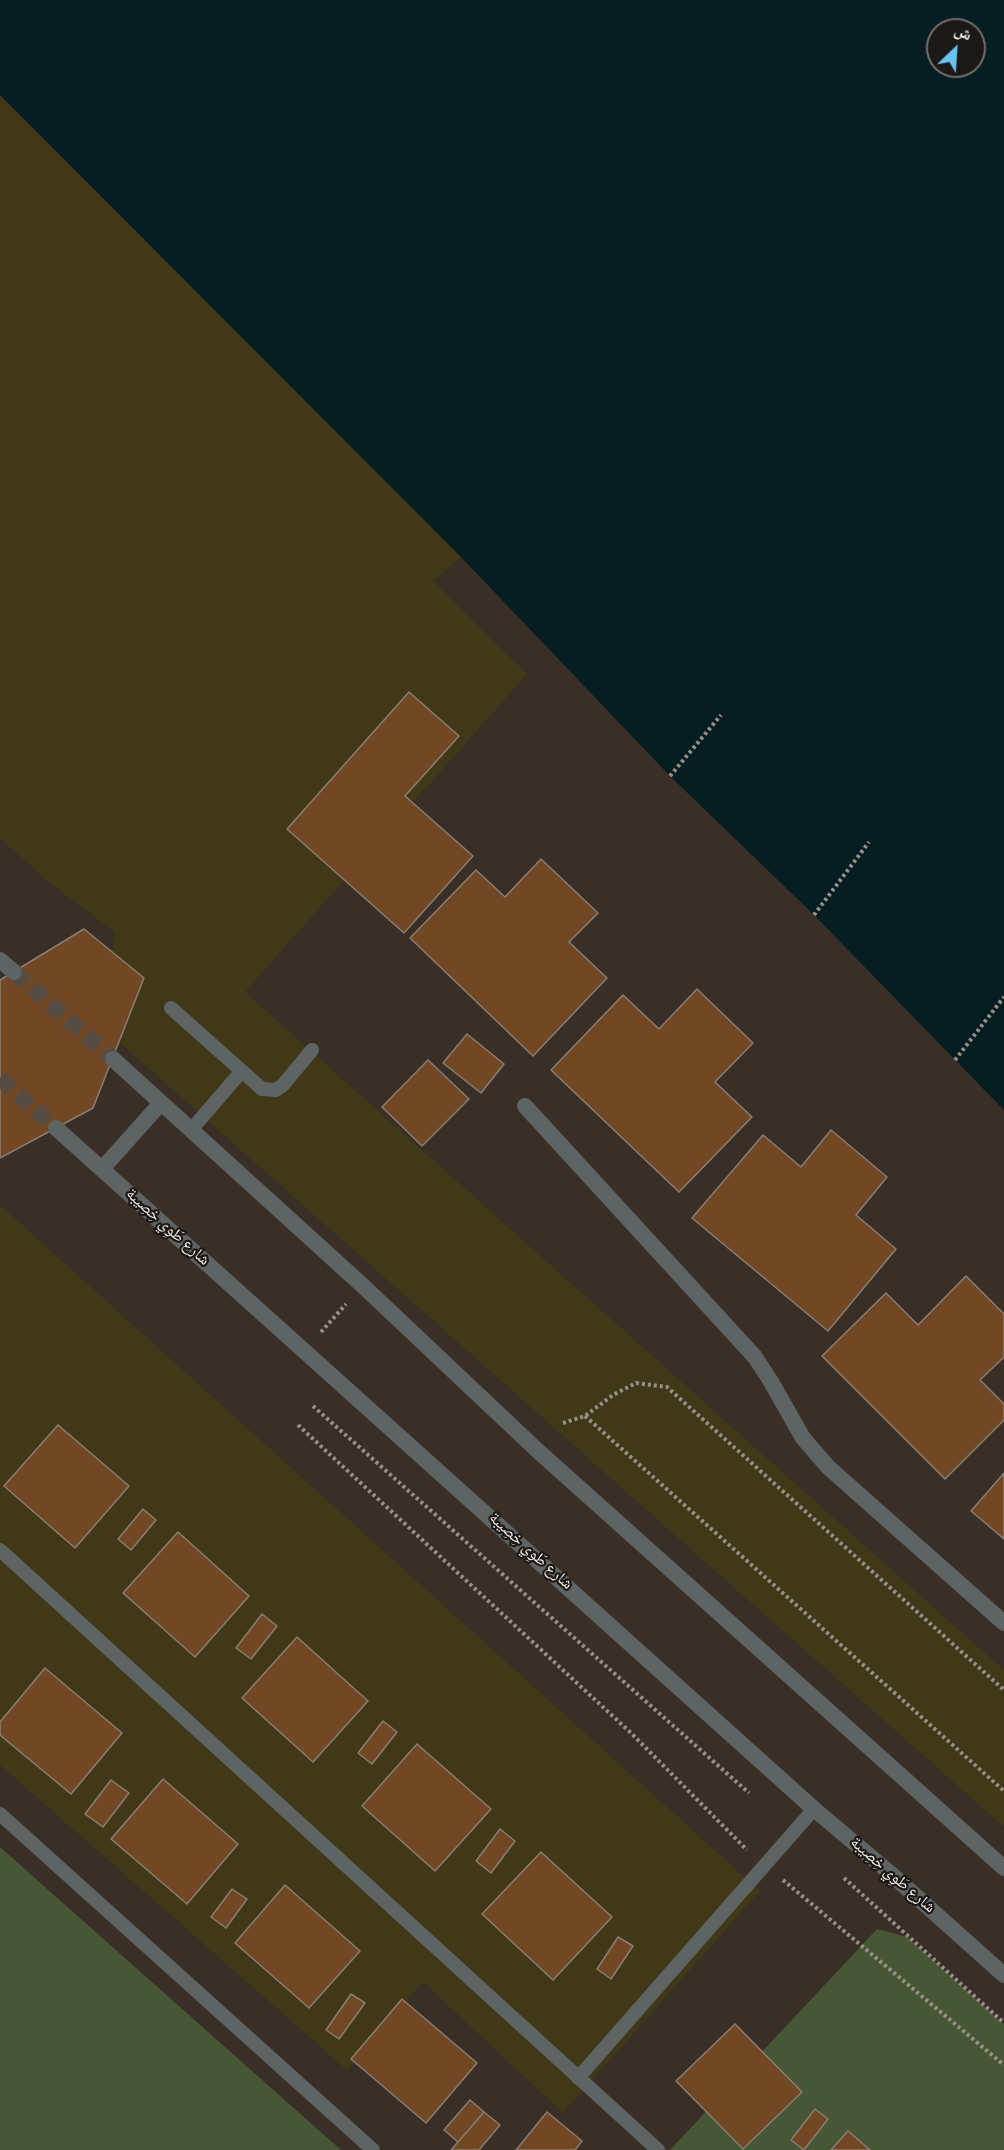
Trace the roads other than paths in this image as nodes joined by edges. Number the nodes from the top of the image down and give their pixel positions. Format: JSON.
{"nodes":[{"id":1,"x":0,"y":960,"type":"edge"},
{"id":2,"x":14,"y":972,"type":"tunnel mouth"},
{"id":3,"x":171,"y":1008,"type":"dead end"},
{"id":4,"x":312,"y":1050,"type":"dead end"},
{"id":5,"x":113,"y":1059,"type":"tunnel mouth"},
{"id":6,"x":242,"y":1072,"type":"junction"},
{"id":7,"x":161,"y":1103,"type":"junction"},
{"id":8,"x":525,"y":1106,"type":"dead end"},
{"id":9,"x":56,"y":1128,"type":"tunnel mouth"},
{"id":10,"x":191,"y":1130,"type":"junction"},
{"id":11,"x":102,"y":1169,"type":"junction"},
{"id":12,"x":0,"y":1550,"type":"edge"},
{"id":13,"x":1004,"y":1623,"type":"edge"},
{"id":14,"x":814,"y":1809,"type":"junction"},
{"id":15,"x":0,"y":1814,"type":"edge"},
{"id":16,"x":1004,"y":1868,"type":"edge"},
{"id":17,"x":1004,"y":1975,"type":"edge"},
{"id":18,"x":578,"y":2079,"type":"junction"},
{"id":19,"x":373,"y":2150,"type":"edge"},
{"id":20,"x":658,"y":2150,"type":"edge"}],
"edges":[{"from":1,"to":2,"type":"street"},
{"from":3,"to":6,"type":"lane"},
{"from":4,"to":6,"type":"lane"},
{"from":5,"to":7,"type":"street"},
{"from":6,"to":10,"type":"lane"},
{"from":7,"to":10,"type":"street"},
{"from":7,"to":11,"type":"street"},
{"from":8,"to":13,"type":"street"},
{"from":9,"to":11,"type":"street","name":"شارع طَوِي خِصِيبة"},
{"from":10,"to":16,"type":"street"},
{"from":11,"to":14,"type":"street","name":"شارع طَوِي خِصِيبة"},
{"from":12,"to":18,"type":"lane"},
{"from":14,"to":17,"type":"street","name":"شارع طَوِي خِصِيبة"},
{"from":14,"to":18,"type":"lane"},
{"from":15,"to":19,"type":"lane"},
{"from":18,"to":20,"type":"lane"}]}
